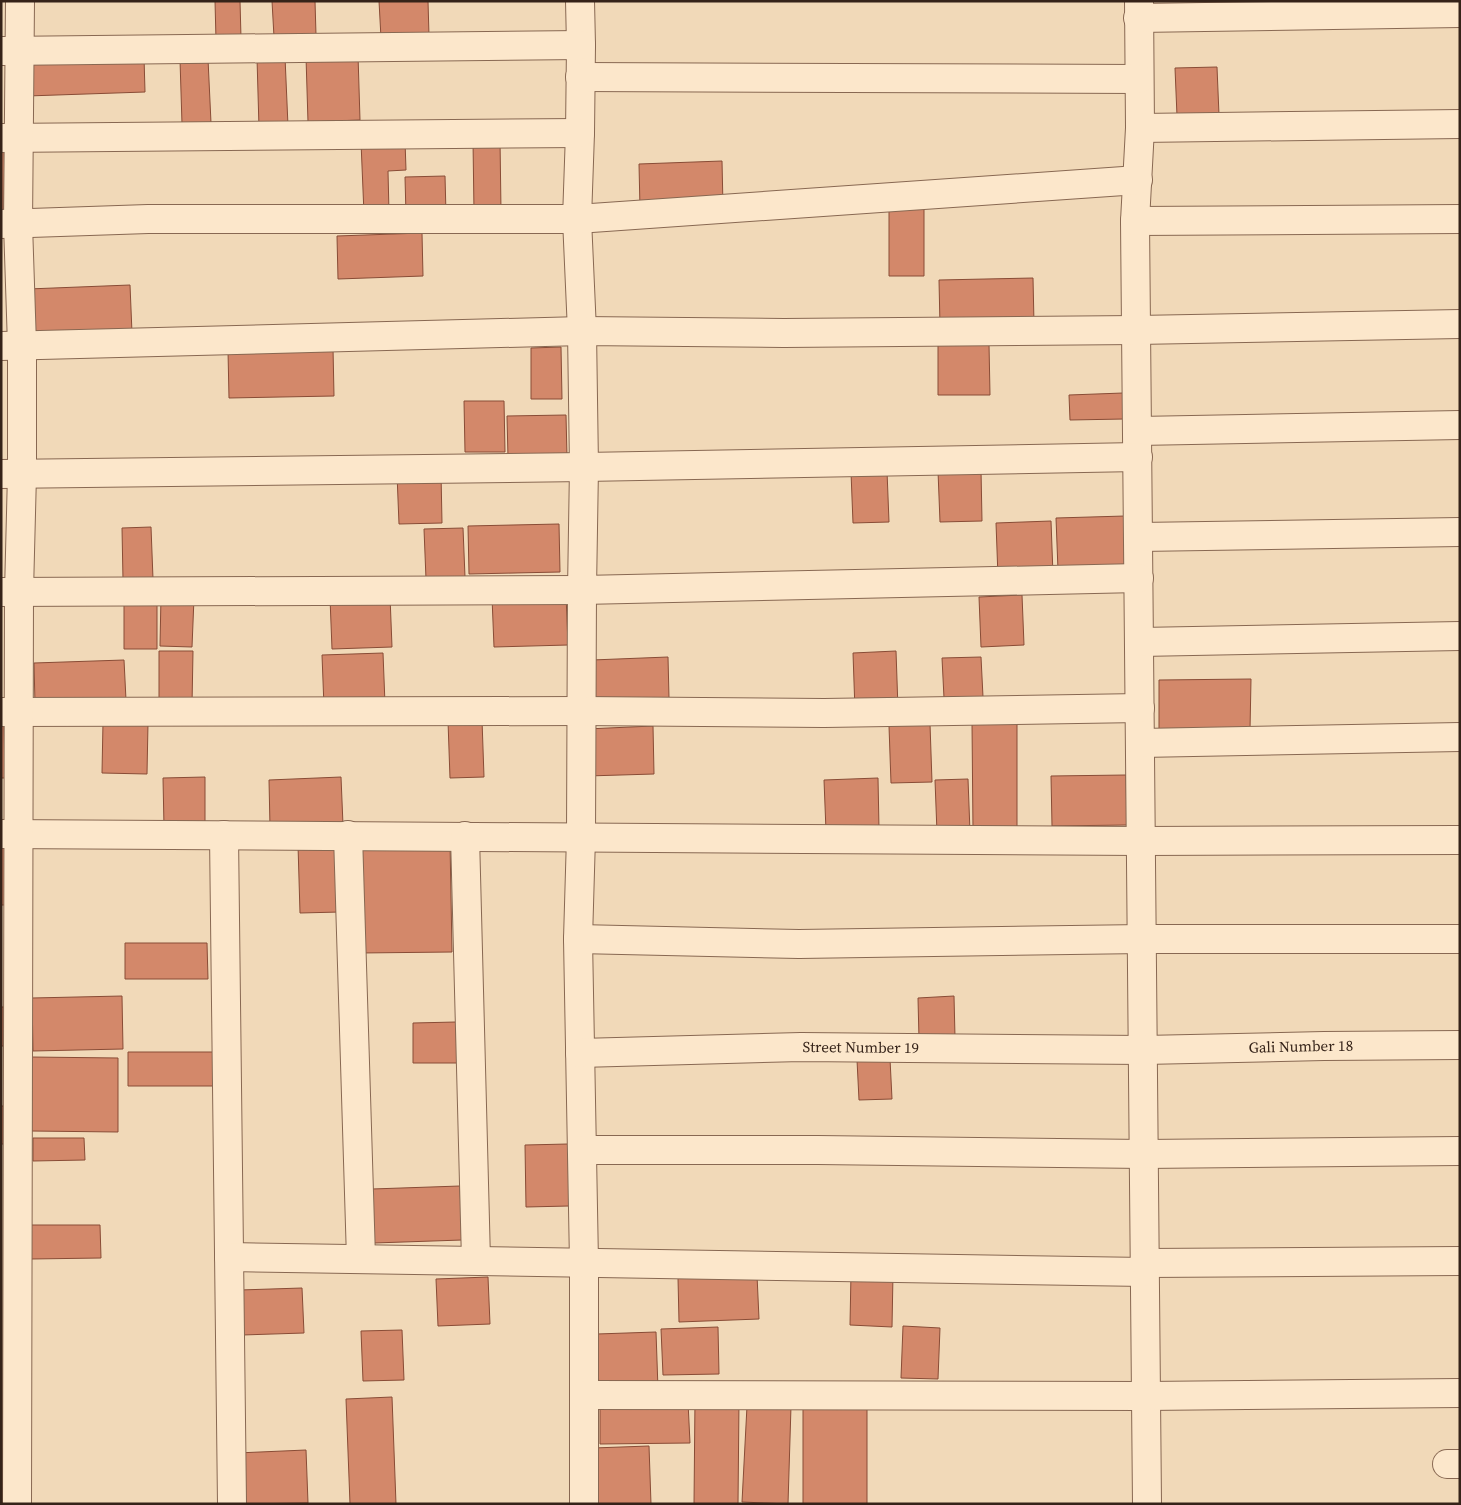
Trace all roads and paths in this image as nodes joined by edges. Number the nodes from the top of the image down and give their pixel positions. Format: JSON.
{"nodes":[{"id":1,"x":20,"y":1,"type":"edge"},
{"id":2,"x":580,"y":1,"type":"edge"},
{"id":3,"x":1350,"y":8,"type":"edge"},
{"id":4,"x":1139,"y":10,"type":"edge"},
{"id":5,"x":1460,"y":13,"type":"edge"},
{"id":6,"x":581,"y":44,"type":"junction"},
{"id":7,"x":11,"y":51,"type":"edge"},
{"id":8,"x":580,"y":77,"type":"junction"},
{"id":9,"x":1139,"y":79,"type":"junction"},
{"id":10,"x":1460,"y":124,"type":"edge"},
{"id":11,"x":1140,"y":128,"type":"junction"},
{"id":12,"x":580,"y":133,"type":"junction"},
{"id":13,"x":10,"y":138,"type":"edge"},
{"id":14,"x":1138,"y":180,"type":"junction"},
{"id":15,"x":577,"y":219,"type":"junction"},
{"id":16,"x":1460,"y":219,"type":"edge"},
{"id":17,"x":1135,"y":221,"type":"junction"},
{"id":18,"x":9,"y":224,"type":"edge"},
{"id":19,"x":1460,"y":324,"type":"edge"},
{"id":20,"x":1137,"y":330,"type":"junction"},
{"id":21,"x":582,"y":332,"type":"junction"},
{"id":22,"x":12,"y":345,"type":"edge"},
{"id":23,"x":1460,"y":425,"type":"edge"},
{"id":24,"x":1138,"y":444,"type":"junction"},
{"id":25,"x":584,"y":468,"type":"junction"},
{"id":26,"x":12,"y":474,"type":"edge"},
{"id":27,"x":1460,"y":532,"type":"edge"},
{"id":28,"x":1139,"y":537,"type":"junction"},
{"id":29,"x":1139,"y":578,"type":"junction"},
{"id":30,"x":582,"y":590,"type":"junction"},
{"id":31,"x":10,"y":592,"type":"edge"},
{"id":32,"x":1460,"y":636,"type":"edge"},
{"id":33,"x":1140,"y":642,"type":"junction"},
{"id":34,"x":1140,"y":708,"type":"junction"},
{"id":35,"x":581,"y":711,"type":"junction"},
{"id":36,"x":10,"y":712,"type":"edge"},
{"id":37,"x":1460,"y":737,"type":"edge"},
{"id":38,"x":1141,"y":743,"type":"junction"},
{"id":39,"x":10,"y":833,"type":"edge"},
{"id":40,"x":224,"y":835,"type":"junction"},
{"id":41,"x":348,"y":835,"type":"junction"},
{"id":42,"x":465,"y":836,"type":"junction"},
{"id":43,"x":581,"y":836,"type":"junction"},
{"id":44,"x":1460,"y":840,"type":"edge"},
{"id":45,"x":1142,"y":841,"type":"junction"},
{"id":46,"x":578,"y":939,"type":"junction"},
{"id":47,"x":1143,"y":939,"type":"junction"},
{"id":48,"x":1460,"y":939,"type":"edge"},
{"id":49,"x":1460,"y":1045,"type":"edge"},
{"id":50,"x":1144,"y":1050,"type":"junction"},
{"id":51,"x":580,"y":1053,"type":"junction"},
{"id":52,"x":582,"y":1150,"type":"junction"},
{"id":53,"x":1460,"y":1150,"type":"edge"},
{"id":54,"x":1144,"y":1154,"type":"junction"},
{"id":55,"x":229,"y":1256,"type":"junction"},
{"id":56,"x":361,"y":1258,"type":"junction"},
{"id":57,"x":476,"y":1260,"type":"junction"},
{"id":58,"x":584,"y":1262,"type":"junction"},
{"id":59,"x":1460,"y":1262,"type":"edge"},
{"id":60,"x":1145,"y":1268,"type":"junction"},
{"id":61,"x":1460,"y":1393,"type":"edge"},
{"id":62,"x":584,"y":1395,"type":"junction"},
{"id":63,"x":1146,"y":1396,"type":"junction"},
{"id":64,"x":17,"y":1504,"type":"edge"},
{"id":65,"x":232,"y":1504,"type":"edge"},
{"id":66,"x":584,"y":1504,"type":"edge"},
{"id":67,"x":1147,"y":1504,"type":"edge"}],
"edges":[{"from":1,"to":7,"type":"street"},
{"from":2,"to":6,"type":"street"},
{"from":3,"to":4,"type":"street"},
{"from":3,"to":5,"type":"street"},
{"from":4,"to":9,"type":"street"},
{"from":6,"to":7,"type":"street"},
{"from":6,"to":8,"type":"street"},
{"from":7,"to":13,"type":"street"},
{"from":8,"to":9,"type":"street"},
{"from":8,"to":12,"type":"street"},
{"from":9,"to":11,"type":"street"},
{"from":10,"to":11,"type":"street"},
{"from":11,"to":14,"type":"street"},
{"from":12,"to":13,"type":"street"},
{"from":12,"to":15,"type":"street"},
{"from":13,"to":18,"type":"street"},
{"from":14,"to":15,"type":"street"},
{"from":14,"to":17,"type":"street"},
{"from":15,"to":18,"type":"street"},
{"from":15,"to":21,"type":"street"},
{"from":16,"to":17,"type":"street"},
{"from":17,"to":20,"type":"street"},
{"from":18,"to":22,"type":"street"},
{"from":19,"to":20,"type":"street"},
{"from":20,"to":21,"type":"street"},
{"from":20,"to":24,"type":"street"},
{"from":21,"to":22,"type":"street"},
{"from":21,"to":25,"type":"street"},
{"from":22,"to":26,"type":"street"},
{"from":23,"to":24,"type":"street"},
{"from":24,"to":25,"type":"street"},
{"from":24,"to":28,"type":"street"},
{"from":25,"to":26,"type":"street"},
{"from":25,"to":30,"type":"street"},
{"from":26,"to":31,"type":"street"},
{"from":27,"to":28,"type":"street"},
{"from":28,"to":29,"type":"street"},
{"from":29,"to":30,"type":"street"},
{"from":29,"to":33,"type":"street"},
{"from":30,"to":31,"type":"street"},
{"from":30,"to":35,"type":"street"},
{"from":31,"to":36,"type":"street"},
{"from":32,"to":33,"type":"street"},
{"from":33,"to":34,"type":"street"},
{"from":34,"to":35,"type":"street"},
{"from":34,"to":38,"type":"street"},
{"from":35,"to":36,"type":"street"},
{"from":35,"to":43,"type":"street"},
{"from":36,"to":39,"type":"street"},
{"from":37,"to":38,"type":"street"},
{"from":38,"to":45,"type":"street"},
{"from":39,"to":40,"type":"street"},
{"from":39,"to":64,"type":"street"},
{"from":40,"to":41,"type":"street"},
{"from":40,"to":55,"type":"street"},
{"from":41,"to":42,"type":"street"},
{"from":41,"to":56,"type":"street"},
{"from":42,"to":43,"type":"street"},
{"from":42,"to":57,"type":"street"},
{"from":43,"to":45,"type":"street"},
{"from":43,"to":46,"type":"street"},
{"from":44,"to":45,"type":"street"},
{"from":45,"to":47,"type":"street"},
{"from":46,"to":47,"type":"street"},
{"from":46,"to":51,"type":"street"},
{"from":47,"to":48,"type":"street"},
{"from":47,"to":50,"type":"street"},
{"from":49,"to":50,"type":"street","name":"Gali Number 18"},
{"from":50,"to":51,"type":"street","name":"Street Number 19"},
{"from":50,"to":54,"type":"street"},
{"from":51,"to":52,"type":"street"},
{"from":52,"to":54,"type":"street"},
{"from":52,"to":58,"type":"street"},
{"from":53,"to":54,"type":"street"},
{"from":54,"to":60,"type":"street"},
{"from":55,"to":56,"type":"street"},
{"from":55,"to":65,"type":"street"},
{"from":56,"to":57,"type":"street"},
{"from":57,"to":58,"type":"street"},
{"from":58,"to":60,"type":"street"},
{"from":58,"to":62,"type":"street"},
{"from":59,"to":60,"type":"street"},
{"from":60,"to":63,"type":"street"},
{"from":61,"to":63,"type":"street"},
{"from":62,"to":63,"type":"street"},
{"from":62,"to":66,"type":"street"},
{"from":63,"to":67,"type":"street"}]}
